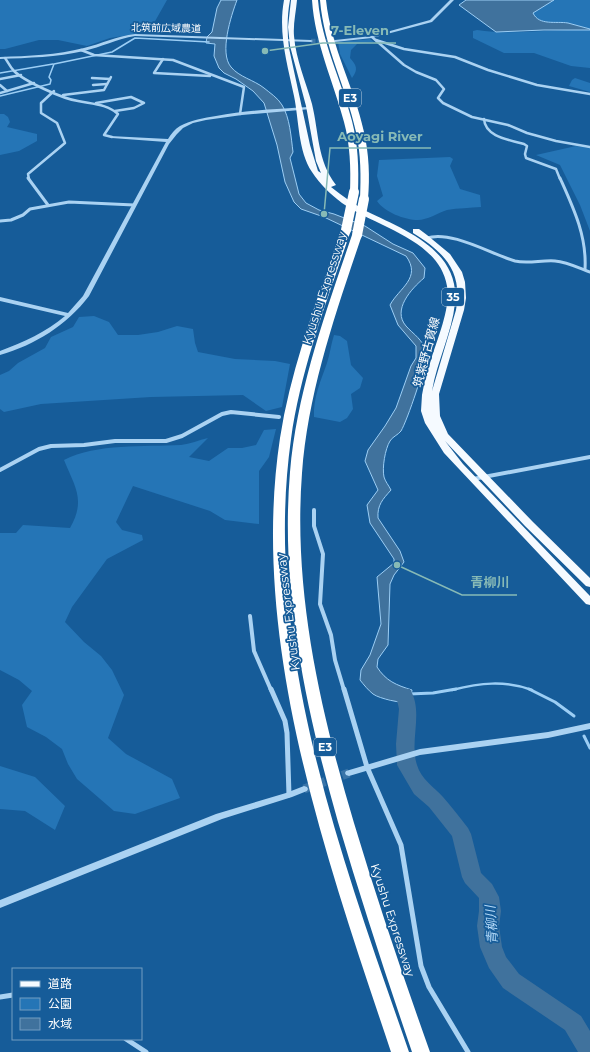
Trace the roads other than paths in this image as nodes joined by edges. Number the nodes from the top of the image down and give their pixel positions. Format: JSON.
{"nodes":[{"id":1,"x":287,"y":0,"type":"edge"},
{"id":2,"x":294,"y":0,"type":"edge"},
{"id":3,"x":315,"y":0,"type":"edge"},
{"id":4,"x":323,"y":0,"type":"edge"},
{"id":5,"x":452,"y":0,"type":"edge"},
{"id":6,"x":372,"y":37,"type":"junction"},
{"id":7,"x":376,"y":40,"type":"junction"},
{"id":8,"x":311,"y":41,"type":"tunnel mouth"},
{"id":9,"x":335,"y":41,"type":"tunnel mouth"},
{"id":10,"x":289,"y":42,"type":"junction"},
{"id":11,"x":82,"y":50,"type":"junction"},
{"id":12,"x":3,"y":58,"type":"edge"},
{"id":13,"x":163,"y":59,"type":"junction"},
{"id":14,"x":21,"y":75,"type":"junction"},
{"id":15,"x":215,"y":76,"type":"junction"},
{"id":16,"x":92,"y":78,"type":"dead end"},
{"id":17,"x":0,"y":79,"type":"edge"},
{"id":18,"x":34,"y":83,"type":"junction"},
{"id":19,"x":107,"y":84,"type":"junction"},
{"id":20,"x":0,"y":85,"type":"edge"},
{"id":21,"x":93,"y":85,"type":"dead end"},
{"id":22,"x":7,"y":91,"type":"junction"},
{"id":23,"x":54,"y":91,"type":"junction"},
{"id":24,"x":0,"y":93,"type":"edge"},
{"id":25,"x":590,"y":94,"type":"edge"},
{"id":26,"x":62,"y":95,"type":"junction"},
{"id":27,"x":91,"y":104,"type":"junction"},
{"id":28,"x":309,"y":108,"type":"junction"},
{"id":29,"x":300,"y":109,"type":"junction"},
{"id":30,"x":115,"y":111,"type":"junction"},
{"id":31,"x":240,"y":114,"type":"junction"},
{"id":32,"x":484,"y":119,"type":"junction"},
{"id":33,"x":112,"y":137,"type":"joint"},
{"id":34,"x":169,"y":141,"type":"junction"},
{"id":35,"x":590,"y":147,"type":"edge"},
{"id":36,"x":48,"y":205,"type":"junction"},
{"id":37,"x":134,"y":205,"type":"junction"},
{"id":38,"x":0,"y":221,"type":"edge"},
{"id":39,"x":427,"y":238,"type":"junction"},
{"id":40,"x":585,"y":269,"type":"junction"},
{"id":41,"x":590,"y":272,"type":"edge"},
{"id":42,"x":0,"y":299,"type":"edge"},
{"id":43,"x":70,"y":315,"type":"junction"},
{"id":44,"x":0,"y":353,"type":"edge"},
{"id":45,"x":279,"y":417,"type":"dead end"},
{"id":46,"x":294,"y":430,"type":"junction"},
{"id":47,"x":590,"y":456,"type":"edge"},
{"id":48,"x":0,"y":470,"type":"edge"},
{"id":49,"x":484,"y":478,"type":"junction"},
{"id":50,"x":473,"y":479,"type":"junction"},
{"id":51,"x":314,"y":510,"type":"dead end"},
{"id":52,"x":590,"y":584,"type":"edge"},
{"id":53,"x":590,"y":602,"type":"edge"},
{"id":54,"x":250,"y":616,"type":"dead end"},
{"id":55,"x":590,"y":726,"type":"edge"},
{"id":56,"x":367,"y":766,"type":"junction"},
{"id":57,"x":349,"y":772,"type":"tunnel mouth"},
{"id":58,"x":304,"y":789,"type":"tunnel mouth"},
{"id":59,"x":289,"y":795,"type":"junction"},
{"id":60,"x":0,"y":904,"type":"edge"},
{"id":61,"x":12,"y":995,"type":"edge"},
{"id":62,"x":0,"y":997,"type":"edge"},
{"id":63,"x":128,"y":1040,"type":"edge"},
{"id":64,"x":146,"y":1052,"type":"edge"},
{"id":65,"x":400,"y":1052,"type":"edge"},
{"id":66,"x":422,"y":1052,"type":"edge"},
{"id":67,"x":468,"y":1052,"type":"edge"}],
"edges":[{"from":1,"to":10,"type":"main road","name":"筑紫野古賀線","number":"35"},
{"from":2,"to":10,"type":"main road","name":"筑紫野古賀線","number":"35"},
{"from":3,"to":46,"type":"highway","name":"Kyushu Expressway","number":"E3","bridge":true},
{"from":4,"to":46,"type":"highway","name":"Kyushu Expressway","number":"E3","bridge":true},
{"from":5,"to":6,"type":"street"},
{"from":6,"to":7,"type":"street"},
{"from":6,"to":9,"type":"street"},
{"from":7,"to":25,"type":"street"},
{"from":7,"to":32,"type":"street"},
{"from":8,"to":10,"type":"street","name":"北筑前広域農道"},
{"from":10,"to":11,"type":"street","name":"北筑前広域農道"},
{"from":10,"to":28,"type":"main road","name":"筑紫野古賀線","number":"35"},
{"from":10,"to":29,"type":"main road","name":"筑紫野古賀線","number":"35"},
{"from":11,"to":12,"type":"street","name":"北筑前広域農道"},
{"from":11,"to":13,"type":"street"},
{"from":12,"to":14,"type":"street"},
{"from":13,"to":15,"type":"street"},
{"from":13,"to":15,"type":"street"},
{"from":14,"to":17,"type":"street"},
{"from":14,"to":18,"type":"street"},
{"from":15,"to":31,"type":"street"},
{"from":16,"to":19,"type":"street"},
{"from":18,"to":22,"type":"street"},
{"from":18,"to":23,"type":"street"},
{"from":19,"to":21,"type":"street"},
{"from":19,"to":26,"type":"street"},
{"from":20,"to":22,"type":"street"},
{"from":22,"to":24,"type":"street"},
{"from":23,"to":26,"type":"street"},
{"from":23,"to":36,"type":"street"},
{"from":26,"to":27,"type":"street"},
{"from":27,"to":30,"type":"street"},
{"from":27,"to":30,"type":"street"},
{"from":28,"to":29,"type":"street"},
{"from":28,"to":39,"type":"main road","name":"筑紫野古賀線","number":"35"},
{"from":29,"to":31,"type":"street"},
{"from":29,"to":50,"type":"main road","name":"筑紫野古賀線","number":"35"},
{"from":30,"to":33,"type":"street"},
{"from":31,"to":34,"type":"street"},
{"from":32,"to":35,"type":"street"},
{"from":32,"to":40,"type":"street"},
{"from":33,"to":34,"type":"street"},
{"from":34,"to":37,"type":"street"},
{"from":36,"to":37,"type":"street"},
{"from":36,"to":38,"type":"street"},
{"from":37,"to":43,"type":"street"},
{"from":39,"to":40,"type":"street"},
{"from":39,"to":49,"type":"main road","name":"筑紫野古賀線","number":"35"},
{"from":40,"to":41,"type":"street"},
{"from":42,"to":43,"type":"street"},
{"from":43,"to":44,"type":"street"},
{"from":45,"to":48,"type":"street"},
{"from":46,"to":65,"type":"highway","name":"Kyushu Expressway","number":"E3"},
{"from":46,"to":66,"type":"highway","name":"Kyushu Expressway","number":"E3"},
{"from":47,"to":49,"type":"street"},
{"from":49,"to":50,"type":"street"},
{"from":49,"to":52,"type":"main road","name":"筑紫野古賀線","number":"35"},
{"from":50,"to":53,"type":"main road","name":"筑紫野古賀線","number":"35"},
{"from":51,"to":56,"type":"street"},
{"from":54,"to":59,"type":"street"},
{"from":55,"to":56,"type":"street"},
{"from":56,"to":57,"type":"street"},
{"from":56,"to":67,"type":"street"},
{"from":58,"to":59,"type":"street"},
{"from":59,"to":60,"type":"street"},
{"from":61,"to":62,"type":"street"},
{"from":63,"to":64,"type":"street"}]}
